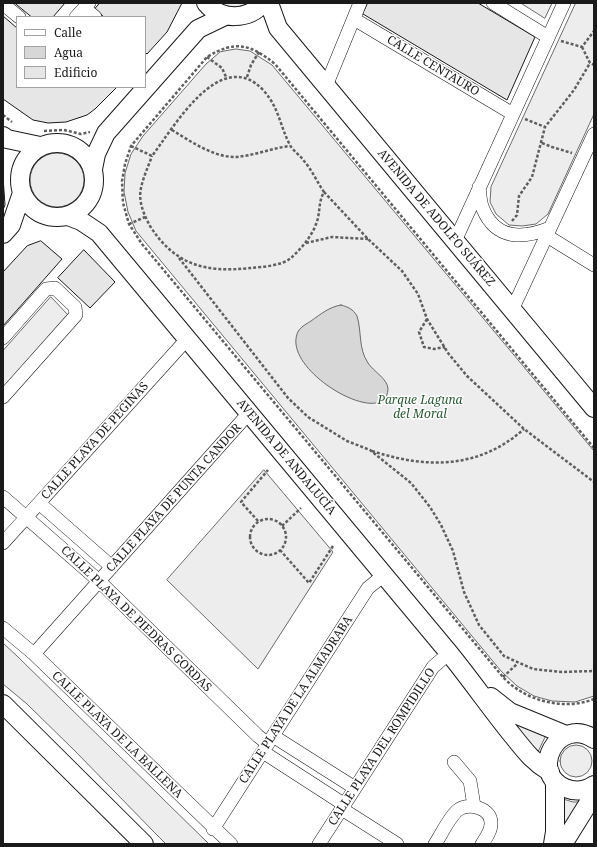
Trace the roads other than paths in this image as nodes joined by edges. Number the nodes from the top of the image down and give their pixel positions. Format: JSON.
{"nodes":[{"id":1,"x":202,"y":3,"type":"edge"},
{"id":2,"x":206,"y":3,"type":"edge"},
{"id":3,"x":263,"y":3,"type":"edge"},
{"id":4,"x":269,"y":3,"type":"edge"},
{"id":5,"x":360,"y":3,"type":"edge"},
{"id":6,"x":493,"y":3,"type":"edge"},
{"id":7,"x":564,"y":3,"type":"edge"},
{"id":8,"x":3,"y":4,"type":"edge"},
{"id":9,"x":91,"y":11,"type":"edge"},
{"id":10,"x":249,"y":14,"type":"junction"},
{"id":11,"x":18,"y":16,"type":"edge"},
{"id":12,"x":78,"y":16,"type":"edge"},
{"id":13,"x":226,"y":16,"type":"junction"},
{"id":14,"x":354,"y":19,"type":"junction"},
{"id":15,"x":278,"y":28,"type":"junction"},
{"id":16,"x":198,"y":29,"type":"junction"},
{"id":17,"x":548,"y":37,"type":"junction"},
{"id":18,"x":146,"y":83,"type":"edge"},
{"id":19,"x":326,"y":86,"type":"junction"},
{"id":20,"x":141,"y":88,"type":"edge"},
{"id":21,"x":513,"y":114,"type":"junction"},
{"id":22,"x":100,"y":131,"type":"junction"},
{"id":23,"x":9,"y":134,"type":"edge"},
{"id":24,"x":594,"y":134,"type":"edge"},
{"id":25,"x":40,"y":139,"type":"junction"},
{"id":26,"x":76,"y":148,"type":"junction"},
{"id":27,"x":588,"y":161,"type":"edge"},
{"id":28,"x":93,"y":169,"type":"junction"},
{"id":29,"x":20,"y":172,"type":"junction"},
{"id":30,"x":479,"y":188,"type":"junction"},
{"id":31,"x":22,"y":193,"type":"junction"},
{"id":32,"x":88,"y":201,"type":"junction"},
{"id":33,"x":39,"y":213,"type":"junction"},
{"id":34,"x":68,"y":216,"type":"junction"},
{"id":35,"x":7,"y":229,"type":"edge"},
{"id":36,"x":549,"y":232,"type":"junction"},
{"id":37,"x":99,"y":233,"type":"junction"},
{"id":38,"x":455,"y":241,"type":"junction"},
{"id":39,"x":594,"y":265,"type":"edge"},
{"id":40,"x":512,"y":310,"type":"junction"},
{"id":41,"x":3,"y":338,"type":"edge"},
{"id":42,"x":188,"y":338,"type":"junction"},
{"id":43,"x":3,"y":397,"type":"edge"},
{"id":44,"x":594,"y":408,"type":"edge"},
{"id":45,"x":249,"y":413,"type":"junction"},
{"id":46,"x":3,"y":497,"type":"edge"},
{"id":47,"x":39,"y":504,"type":"junction"},
{"id":48,"x":26,"y":517,"type":"junction"},
{"id":49,"x":3,"y":544,"type":"edge"},
{"id":50,"x":112,"y":567,"type":"junction"},
{"id":51,"x":384,"y":575,"type":"junction"},
{"id":52,"x":100,"y":581,"type":"junction"},
{"id":53,"x":3,"y":628,"type":"edge"},
{"id":54,"x":449,"y":653,"type":"junction"},
{"id":55,"x":34,"y":654,"type":"junction"},
{"id":56,"x":473,"y":682,"type":"junction"},
{"id":57,"x":3,"y":704,"type":"edge"},
{"id":58,"x":584,"y":734,"type":"edge"},
{"id":59,"x":268,"y":744,"type":"junction"},
{"id":60,"x":454,"y":762,"type":"dead end"},
{"id":61,"x":552,"y":777,"type":"junction"},
{"id":62,"x":594,"y":785,"type":"edge"},
{"id":63,"x":356,"y":788,"type":"junction"},
{"id":64,"x":474,"y":806,"type":"junction"},
{"id":65,"x":344,"y":807,"type":"junction"},
{"id":66,"x":213,"y":829,"type":"junction"},
{"id":67,"x":136,"y":841,"type":"edge"},
{"id":68,"x":230,"y":844,"type":"edge"},
{"id":69,"x":319,"y":844,"type":"edge"},
{"id":70,"x":397,"y":844,"type":"edge"},
{"id":71,"x":435,"y":844,"type":"edge"},
{"id":72,"x":482,"y":844,"type":"edge"},
{"id":73,"x":553,"y":844,"type":"edge"},
{"id":74,"x":563,"y":844,"type":"edge"}],
"edges":[{"from":1,"to":16,"type":"street"},
{"from":2,"to":13,"type":"street"},
{"from":3,"to":10,"type":"street"},
{"from":4,"to":15,"type":"street","name":"AVENIDA DE ADOLFO SUÁREZ"},
{"from":5,"to":14,"type":"street"},
{"from":6,"to":17,"type":"street"},
{"from":7,"to":17,"type":"street"},
{"from":8,"to":11,"type":"street"},
{"from":9,"to":12,"type":"street"},
{"from":10,"to":13,"type":"street"},
{"from":10,"to":15,"type":"street","name":"AVENIDA DE ADOLFO SUÁREZ"},
{"from":13,"to":16,"type":"street"},
{"from":14,"to":19,"type":"street"},
{"from":14,"to":21,"type":"street","name":"CALLE CENTAURO"},
{"from":15,"to":19,"type":"street","name":"AVENIDA DE ADOLFO SUÁREZ"},
{"from":16,"to":18,"type":"street"},
{"from":17,"to":21,"type":"street"},
{"from":19,"to":38,"type":"street","name":"AVENIDA DE ADOLFO SUÁREZ"},
{"from":20,"to":22,"type":"street"},
{"from":21,"to":30,"type":"street"},
{"from":22,"to":26,"type":"street"},
{"from":22,"to":28,"type":"street"},
{"from":23,"to":25,"type":"street"},
{"from":23,"to":29,"type":"street"},
{"from":24,"to":27,"type":"street"},
{"from":25,"to":26,"type":"street"},
{"from":25,"to":29,"type":"street"},
{"from":26,"to":28,"type":"street"},
{"from":27,"to":36,"type":"street"},
{"from":28,"to":32,"type":"street"},
{"from":29,"to":31,"type":"street"},
{"from":30,"to":36,"type":"street"},
{"from":30,"to":38,"type":"street"},
{"from":31,"to":33,"type":"street"},
{"from":31,"to":35,"type":"street"},
{"from":32,"to":34,"type":"street"},
{"from":32,"to":37,"type":"street","name":"AVENIDA DE ANDALUCÍA"},
{"from":33,"to":34,"type":"street"},
{"from":33,"to":35,"type":"street"},
{"from":34,"to":37,"type":"street","name":"AVENIDA DE ANDALUCÍA"},
{"from":36,"to":39,"type":"street"},
{"from":36,"to":40,"type":"street"},
{"from":37,"to":42,"type":"street","name":"AVENIDA DE ANDALUCÍA"},
{"from":38,"to":40,"type":"street","name":"AVENIDA DE ADOLFO SUÁREZ"},
{"from":40,"to":44,"type":"street","name":"AVENIDA DE ADOLFO SUÁREZ"},
{"from":41,"to":43,"type":"street"},
{"from":42,"to":45,"type":"street","name":"AVENIDA DE ANDALUCÍA"},
{"from":42,"to":47,"type":"street","name":"CALLE PLAYA DE PEGINAS"},
{"from":45,"to":50,"type":"street","name":"CALLE PLAYA DE PUNTA CANDOR"},
{"from":45,"to":51,"type":"street","name":"AVENIDA DE ANDALUCÍA"},
{"from":46,"to":48,"type":"street","name":"CALLE PLAYA DE PIEDRAS GORDAS"},
{"from":47,"to":48,"type":"street","name":"CALLE PLAYA DE PEGINAS"},
{"from":47,"to":50,"type":"street","name":"CALLE PLAYA DE PIEDRAS GORDAS"},
{"from":48,"to":49,"type":"street","name":"CALLE PLAYA DE PEGINAS"},
{"from":48,"to":52,"type":"street","name":"CALLE PLAYA DE PIEDRAS GORDAS"},
{"from":50,"to":52,"type":"street","name":"CALLE PLAYA DE PUNTA CANDOR"},
{"from":51,"to":54,"type":"street","name":"AVENIDA DE ANDALUCÍA"},
{"from":51,"to":59,"type":"street","name":"CALLE PLAYA DE LA ALMADRABA"},
{"from":52,"to":55,"type":"street","name":"CALLE PLAYA DE PUNTA CANDOR"},
{"from":52,"to":59,"type":"street","name":"CALLE PLAYA DE PIEDRAS GORDAS"},
{"from":53,"to":55,"type":"street","name":"CALLE PLAYA DE LA BALLENA"},
{"from":54,"to":56,"type":"street","name":"AVENIDA DE ANDALUCÍA"},
{"from":54,"to":63,"type":"street","name":"CALLE PLAYA DEL ROMPIDILLO"},
{"from":55,"to":66,"type":"street","name":"CALLE PLAYA DE LA BALLENA"},
{"from":56,"to":58,"type":"street","name":"AVENIDA DE ANDALUCÍA"},
{"from":56,"to":61,"type":"street","name":"AVENIDA DE ANDALUCÍA"},
{"from":57,"to":67,"type":"street"},
{"from":58,"to":61,"type":"street"},
{"from":59,"to":63,"type":"street"},
{"from":59,"to":65,"type":"street"},
{"from":59,"to":66,"type":"street","name":"CALLE PLAYA DE LA ALMADRABA"},
{"from":60,"to":64,"type":"street"},
{"from":61,"to":62,"type":"street","name":"AVENIDA DE ANDALUCÍA"},
{"from":61,"to":73,"type":"street"},
{"from":62,"to":74,"type":"street"},
{"from":63,"to":65,"type":"street","name":"CALLE PLAYA DEL ROMPIDILLO"},
{"from":64,"to":71,"type":"street"},
{"from":64,"to":72,"type":"street"},
{"from":65,"to":69,"type":"street","name":"CALLE PLAYA DEL ROMPIDILLO"},
{"from":65,"to":70,"type":"street"},
{"from":66,"to":68,"type":"street","name":"CALLE PLAYA DE LA BALLENA"}]}
